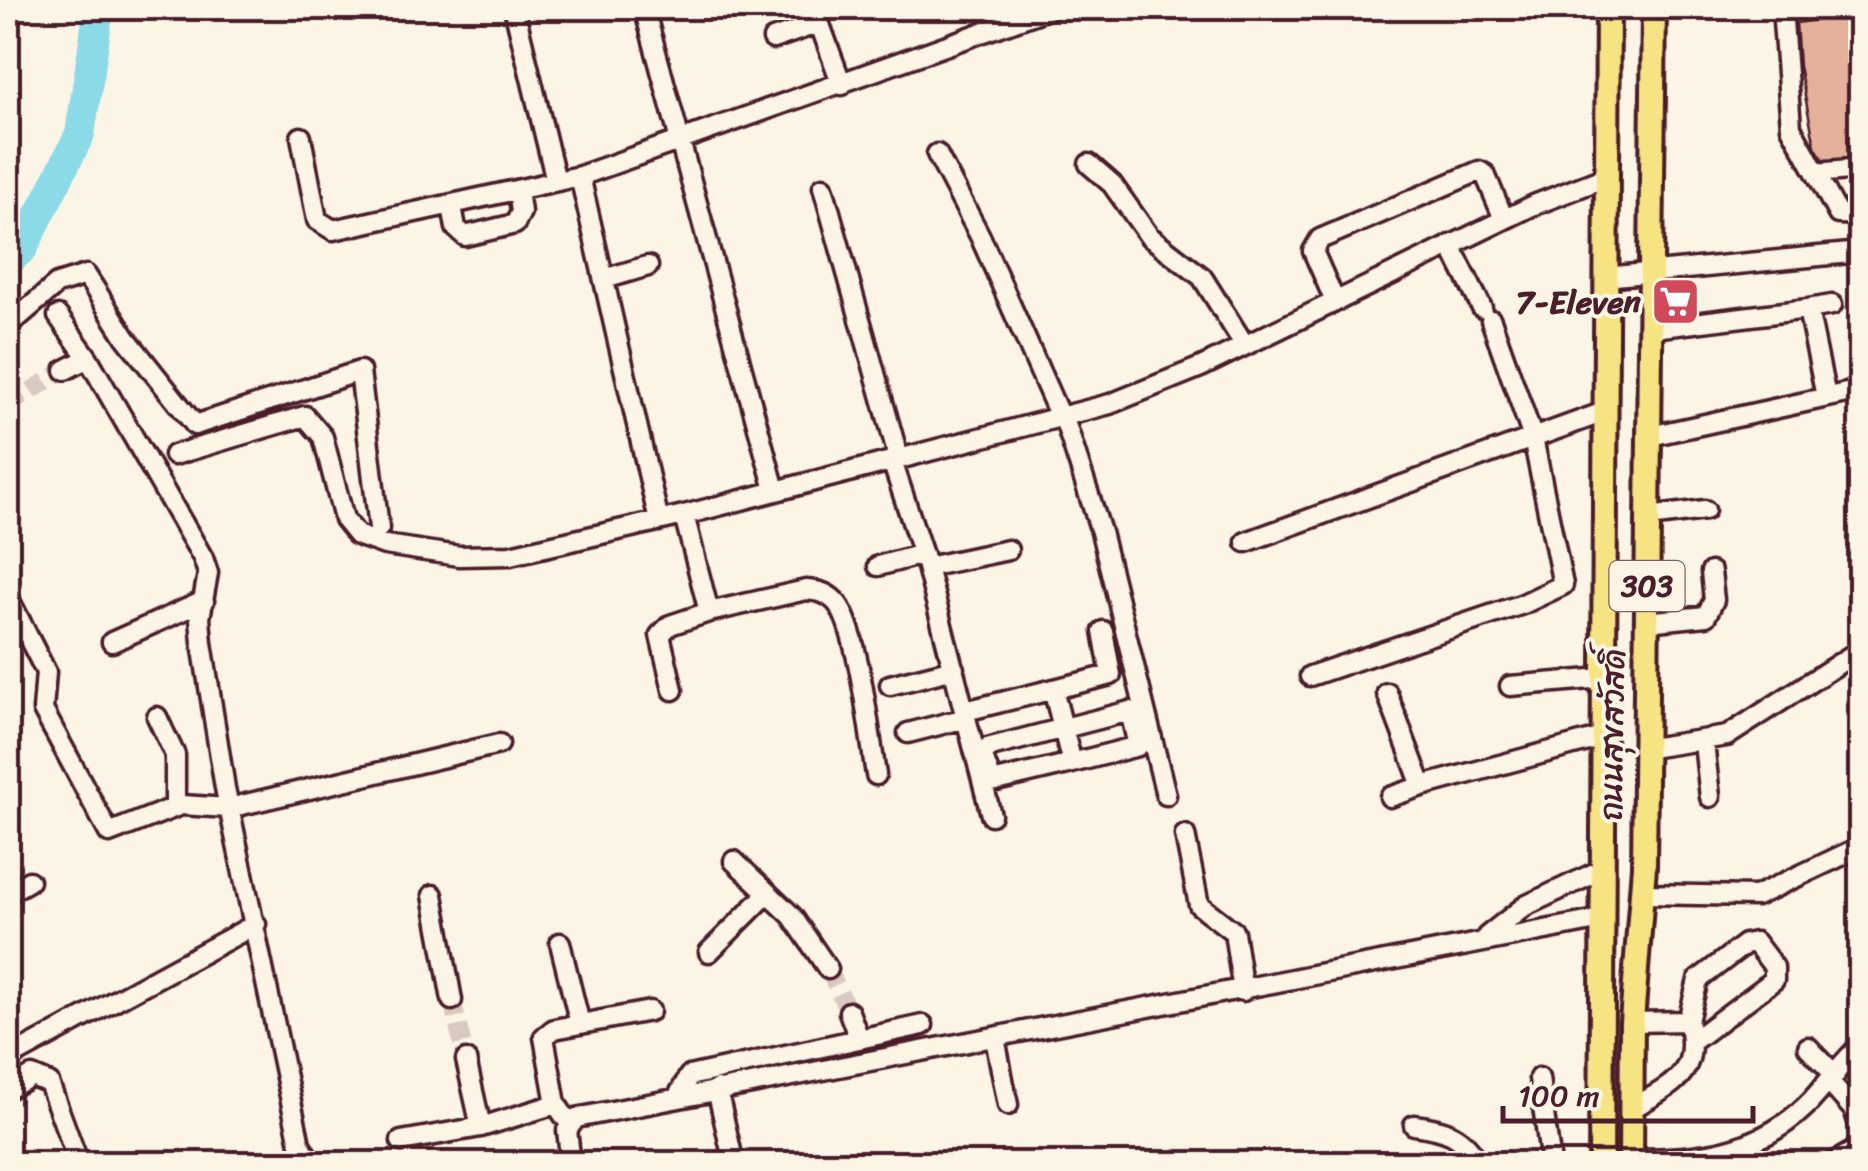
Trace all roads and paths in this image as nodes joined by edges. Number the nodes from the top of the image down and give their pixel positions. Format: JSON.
{"nodes":[{"id":1,"x":514,"y":8,"type":"edge"},
{"id":2,"x":644,"y":8,"type":"edge"},
{"id":3,"x":1051,"y":8,"type":"edge"},
{"id":4,"x":1608,"y":8,"type":"edge"},
{"id":5,"x":1654,"y":8,"type":"edge"},
{"id":6,"x":1782,"y":8,"type":"edge"},
{"id":7,"x":816,"y":15,"type":"edge"},
{"id":8,"x":773,"y":39,"type":"dead end"},
{"id":9,"x":842,"y":85,"type":"junction"},
{"id":10,"x":301,"y":137,"type":"dead end"},
{"id":11,"x":682,"y":139,"type":"junction"},
{"id":12,"x":937,"y":154,"type":"dead end"},
{"id":13,"x":1089,"y":164,"type":"dead end"},
{"id":14,"x":1860,"y":169,"type":"edge"},
{"id":15,"x":1816,"y":173,"type":"junction"},
{"id":16,"x":580,"y":176,"type":"junction"},
{"id":17,"x":1606,"y":177,"type":"junction"},
{"id":18,"x":556,"y":182,"type":"junction"},
{"id":19,"x":823,"y":188,"type":"dead end"},
{"id":20,"x":518,"y":190,"type":"junction"},
{"id":21,"x":452,"y":206,"type":"junction"},
{"id":22,"x":1860,"y":215,"type":"edge"},
{"id":23,"x":1504,"y":219,"type":"junction"},
{"id":24,"x":1450,"y":245,"type":"junction"},
{"id":25,"x":1854,"y":253,"type":"edge"},
{"id":26,"x":648,"y":266,"type":"dead end"},
{"id":27,"x":1653,"y":274,"type":"junction"},
{"id":28,"x":1605,"y":278,"type":"junction"},
{"id":29,"x":604,"y":279,"type":"junction"},
{"id":30,"x":1334,"y":299,"type":"junction"},
{"id":31,"x":1832,"y":305,"type":"dead end"},
{"id":32,"x":1808,"y":309,"type":"junction"},
{"id":33,"x":58,"y":316,"type":"dead end"},
{"id":34,"x":8,"y":326,"type":"edge"},
{"id":35,"x":1653,"y":328,"type":"junction"},
{"id":36,"x":1244,"y":344,"type":"junction"},
{"id":37,"x":88,"y":358,"type":"junction"},
{"id":38,"x":65,"y":370,"type":"tunnel mouth"},
{"id":39,"x":1860,"y":390,"type":"edge"},
{"id":40,"x":1826,"y":397,"type":"junction"},
{"id":41,"x":1606,"y":411,"type":"junction"},
{"id":42,"x":1062,"y":418,"type":"junction"},
{"id":43,"x":1650,"y":436,"type":"junction"},
{"id":44,"x":1533,"y":438,"type":"junction"},
{"id":45,"x":174,"y":455,"type":"dead end"},
{"id":46,"x":895,"y":460,"type":"junction"},
{"id":47,"x":775,"y":490,"type":"junction"},
{"id":48,"x":1704,"y":510,"type":"dead end"},
{"id":49,"x":684,"y":516,"type":"junction"},
{"id":50,"x":1648,"y":517,"type":"junction"},
{"id":51,"x":659,"y":521,"type":"junction"},
{"id":52,"x":379,"y":528,"type":"dead end"},
{"id":53,"x":1246,"y":542,"type":"dead end"},
{"id":54,"x":1008,"y":550,"type":"dead end"},
{"id":55,"x":925,"y":560,"type":"junction"},
{"id":56,"x":878,"y":566,"type":"dead end"},
{"id":57,"x":1711,"y":572,"type":"dead end"},
{"id":58,"x":8,"y":597,"type":"edge"},
{"id":59,"x":204,"y":601,"type":"junction"},
{"id":60,"x":709,"y":612,"type":"junction"},
{"id":61,"x":1646,"y":622,"type":"junction"},
{"id":62,"x":1103,"y":631,"type":"dead end"},
{"id":63,"x":112,"y":642,"type":"dead end"},
{"id":64,"x":1860,"y":650,"type":"edge"},
{"id":65,"x":954,"y":669,"type":"junction"},
{"id":66,"x":1310,"y":676,"type":"dead end"},
{"id":67,"x":1604,"y":678,"type":"junction"},
{"id":68,"x":890,"y":685,"type":"dead end"},
{"id":69,"x":1510,"y":686,"type":"dead end"},
{"id":70,"x":1053,"y":689,"type":"junction"},
{"id":71,"x":673,"y":690,"type":"dead end"},
{"id":72,"x":1387,"y":694,"type":"dead end"},
{"id":73,"x":965,"y":714,"type":"junction"},
{"id":74,"x":158,"y":717,"type":"dead end"},
{"id":75,"x":1063,"y":728,"type":"junction"},
{"id":76,"x":908,"y":733,"type":"dead end"},
{"id":77,"x":1602,"y":737,"type":"junction"},
{"id":78,"x":1704,"y":743,"type":"junction"},
{"id":79,"x":500,"y":744,"type":"dead end"},
{"id":80,"x":1643,"y":749,"type":"junction"},
{"id":81,"x":1072,"y":763,"type":"junction"},
{"id":82,"x":876,"y":775,"type":"dead end"},
{"id":83,"x":1422,"y":786,"type":"junction"},
{"id":84,"x":1166,"y":795,"type":"dead end"},
{"id":85,"x":1390,"y":797,"type":"dead end"},
{"id":86,"x":1710,"y":797,"type":"dead end"},
{"id":87,"x":175,"y":806,"type":"junction"},
{"id":88,"x":229,"y":808,"type":"junction"},
{"id":89,"x":990,"y":815,"type":"dead end"},
{"id":90,"x":1185,"y":835,"type":"dead end"},
{"id":91,"x":1860,"y":847,"type":"edge"},
{"id":92,"x":734,"y":861,"type":"dead end"},
{"id":93,"x":1601,"y":870,"type":"junction"},
{"id":94,"x":29,"y":881,"type":"dead end"},
{"id":95,"x":8,"y":893,"type":"edge"},
{"id":96,"x":768,"y":893,"type":"junction"},
{"id":97,"x":1642,"y":894,"type":"junction"},
{"id":98,"x":433,"y":895,"type":"dead end"},
{"id":99,"x":1602,"y":919,"type":"junction"},
{"id":100,"x":256,"y":924,"type":"junction"},
{"id":101,"x":1483,"y":939,"type":"junction"},
{"id":102,"x":560,"y":944,"type":"dead end"},
{"id":103,"x":709,"y":952,"type":"dead end"},
{"id":104,"x":828,"y":969,"type":"tunnel mouth"},
{"id":105,"x":1244,"y":991,"type":"junction"},
{"id":106,"x":452,"y":1000,"type":"tunnel mouth"},
{"id":107,"x":650,"y":1011,"type":"dead end"},
{"id":108,"x":849,"y":1012,"type":"tunnel mouth"},
{"id":109,"x":1688,"y":1020,"type":"junction"},
{"id":110,"x":1632,"y":1022,"type":"junction"},
{"id":111,"x":580,"y":1024,"type":"junction"},
{"id":112,"x":923,"y":1025,"type":"dead end"},
{"id":113,"x":859,"y":1038,"type":"junction"},
{"id":114,"x":995,"y":1038,"type":"junction"},
{"id":115,"x":1693,"y":1041,"type":"junction"},
{"id":116,"x":8,"y":1044,"type":"edge"},
{"id":117,"x":835,"y":1044,"type":"junction"},
{"id":118,"x":1808,"y":1046,"type":"dead end"},
{"id":119,"x":1860,"y":1046,"type":"edge"},
{"id":120,"x":466,"y":1060,"type":"tunnel mouth"},
{"id":121,"x":840,"y":1067,"type":"junction"},
{"id":122,"x":1540,"y":1078,"type":"dead end"},
{"id":123,"x":1832,"y":1078,"type":"junction"},
{"id":124,"x":8,"y":1089,"type":"edge"},
{"id":125,"x":718,"y":1089,"type":"junction"},
{"id":126,"x":678,"y":1096,"type":"junction"},
{"id":127,"x":556,"y":1104,"type":"junction"},
{"id":128,"x":1008,"y":1105,"type":"dead end"},
{"id":129,"x":1633,"y":1108,"type":"junction"},
{"id":130,"x":569,"y":1123,"type":"junction"},
{"id":131,"x":1414,"y":1125,"type":"dead end"},
{"id":132,"x":1860,"y":1127,"type":"edge"},
{"id":133,"x":481,"y":1128,"type":"junction"},
{"id":134,"x":401,"y":1141,"type":"dead end"},
{"id":135,"x":1860,"y":1142,"type":"edge"},
{"id":136,"x":1723,"y":1159,"type":"edge"},
{"id":137,"x":1632,"y":1161,"type":"edge"},
{"id":138,"x":80,"y":1164,"type":"edge"},
{"id":139,"x":312,"y":1164,"type":"edge"},
{"id":140,"x":571,"y":1164,"type":"edge"},
{"id":141,"x":734,"y":1164,"type":"edge"},
{"id":142,"x":1479,"y":1164,"type":"edge"},
{"id":143,"x":1551,"y":1164,"type":"edge"},
{"id":144,"x":1601,"y":1164,"type":"edge"},
{"id":145,"x":1831,"y":1164,"type":"edge"}],
"edges":[{"from":1,"to":18,"type":"street"},
{"from":2,"to":11,"type":"street"},
{"from":3,"to":9,"type":"street"},
{"from":4,"to":17,"type":"main road","name":"ถนนสุขสวัสดิ์","number":"303"},
{"from":5,"to":27,"type":"main road","name":"ถนนสุขสวัสดิ์","number":"303"},
{"from":6,"to":15,"type":"street"},
{"from":7,"to":8,"type":"street"},
{"from":7,"to":9,"type":"street"},
{"from":9,"to":11,"type":"street"},
{"from":10,"to":21,"type":"street"},
{"from":11,"to":16,"type":"street"},
{"from":11,"to":47,"type":"street"},
{"from":12,"to":42,"type":"street"},
{"from":13,"to":36,"type":"street"},
{"from":14,"to":15,"type":"street"},
{"from":15,"to":22,"type":"street"},
{"from":16,"to":18,"type":"street"},
{"from":16,"to":29,"type":"street"},
{"from":17,"to":23,"type":"street"},
{"from":17,"to":28,"type":"main road","name":"ถนนสุขสวัสดิ์","number":"303"},
{"from":18,"to":20,"type":"street"},
{"from":19,"to":46,"type":"street"},
{"from":20,"to":21,"type":"street"},
{"from":20,"to":21,"type":"street"},
{"from":23,"to":24,"type":"street"},
{"from":23,"to":30,"type":"street"},
{"from":24,"to":30,"type":"street"},
{"from":24,"to":44,"type":"street"},
{"from":25,"to":27,"type":"street"},
{"from":26,"to":29,"type":"street"},
{"from":27,"to":28,"type":"street"},
{"from":27,"to":35,"type":"main road","name":"ถนนสุขสวัสดิ์","number":"303"},
{"from":28,"to":41,"type":"main road","name":"ถนนสุขสวัสดิ์","number":"303"},
{"from":29,"to":51,"type":"street"},
{"from":30,"to":36,"type":"street"},
{"from":31,"to":32,"type":"street"},
{"from":32,"to":35,"type":"street"},
{"from":32,"to":40,"type":"street"},
{"from":33,"to":37,"type":"street"},
{"from":34,"to":52,"type":"street"},
{"from":35,"to":43,"type":"main road","name":"ถนนสุขสวัสดิ์","number":"303"},
{"from":36,"to":42,"type":"street"},
{"from":37,"to":38,"type":"street"},
{"from":37,"to":59,"type":"street"},
{"from":39,"to":40,"type":"street"},
{"from":40,"to":43,"type":"street"},
{"from":41,"to":44,"type":"street"},
{"from":41,"to":67,"type":"main road","name":"ถนนสุขสวัสดิ์","number":"303"},
{"from":42,"to":46,"type":"street"},
{"from":42,"to":84,"type":"street"},
{"from":43,"to":50,"type":"main road","name":"ถนนสุขสวัสดิ์","number":"303"},
{"from":44,"to":53,"type":"street"},
{"from":44,"to":66,"type":"street"},
{"from":45,"to":51,"type":"street"},
{"from":46,"to":47,"type":"street"},
{"from":46,"to":55,"type":"street"},
{"from":47,"to":49,"type":"street"},
{"from":48,"to":50,"type":"street"},
{"from":49,"to":51,"type":"street"},
{"from":49,"to":60,"type":"street"},
{"from":50,"to":61,"type":"main road","name":"ถนนสุขสวัสดิ์","number":"303"},
{"from":54,"to":55,"type":"street"},
{"from":55,"to":56,"type":"street"},
{"from":55,"to":65,"type":"street"},
{"from":57,"to":61,"type":"street"},
{"from":58,"to":87,"type":"street"},
{"from":59,"to":63,"type":"street"},
{"from":59,"to":88,"type":"street"},
{"from":60,"to":71,"type":"street"},
{"from":60,"to":82,"type":"street"},
{"from":61,"to":80,"type":"main road","name":"ถนนสุขสวัสดิ์","number":"303"},
{"from":62,"to":70,"type":"street"},
{"from":64,"to":78,"type":"street"},
{"from":65,"to":68,"type":"street"},
{"from":65,"to":73,"type":"street"},
{"from":67,"to":69,"type":"street"},
{"from":67,"to":77,"type":"main road","name":"ถนนสุขสวัสดิ์","number":"303"},
{"from":70,"to":73,"type":"street"},
{"from":70,"to":75,"type":"street"},
{"from":72,"to":83,"type":"street"},
{"from":73,"to":76,"type":"street"},
{"from":73,"to":89,"type":"street"},
{"from":74,"to":87,"type":"street"},
{"from":75,"to":81,"type":"street"},
{"from":75,"to":81,"type":"street"},
{"from":75,"to":81,"type":"street"},
{"from":77,"to":83,"type":"street"},
{"from":77,"to":93,"type":"main road","name":"ถนนสุขสวัสดิ์","number":"303"},
{"from":78,"to":80,"type":"street"},
{"from":78,"to":86,"type":"street"},
{"from":79,"to":88,"type":"street"},
{"from":80,"to":97,"type":"main road","name":"ถนนสุขสวัสดิ์","number":"303"},
{"from":83,"to":85,"type":"street"},
{"from":87,"to":88,"type":"street"},
{"from":88,"to":100,"type":"street"},
{"from":90,"to":105,"type":"street"},
{"from":91,"to":97,"type":"street"},
{"from":92,"to":96,"type":"street"},
{"from":93,"to":99,"type":"main road","name":"ถนนสุขสวัสดิ์","number":"303"},
{"from":93,"to":101,"type":"street"},
{"from":94,"to":95,"type":"street"},
{"from":96,"to":103,"type":"street"},
{"from":96,"to":104,"type":"street"},
{"from":97,"to":110,"type":"main road","name":"ถนนสุขสวัสดิ์","number":"303"},
{"from":98,"to":106,"type":"street"},
{"from":99,"to":101,"type":"street"},
{"from":99,"to":144,"type":"main road","name":"ถนนสุขสวัสดิ์","number":"303"},
{"from":100,"to":116,"type":"street"},
{"from":100,"to":139,"type":"street"},
{"from":101,"to":105,"type":"street"},
{"from":102,"to":111,"type":"street"},
{"from":105,"to":114,"type":"street"},
{"from":107,"to":111,"type":"street"},
{"from":108,"to":113,"type":"street"},
{"from":109,"to":110,"type":"street"},
{"from":109,"to":115,"type":"street"},
{"from":109,"to":115,"type":"street"},
{"from":110,"to":129,"type":"main road","name":"ถนนสุขสวัสดิ์","number":"303"},
{"from":111,"to":127,"type":"street"},
{"from":112,"to":113,"type":"street"},
{"from":113,"to":117,"type":"street"},
{"from":114,"to":121,"type":"street"},
{"from":114,"to":128,"type":"street"},
{"from":115,"to":129,"type":"street"},
{"from":117,"to":121,"type":"street"},
{"from":117,"to":126,"type":"street"},
{"from":118,"to":123,"type":"street"},
{"from":119,"to":123,"type":"street"},
{"from":120,"to":133,"type":"street"},
{"from":121,"to":125,"type":"street"},
{"from":122,"to":143,"type":"street"},
{"from":123,"to":132,"type":"street"},
{"from":123,"to":136,"type":"street"},
{"from":124,"to":138,"type":"street"},
{"from":125,"to":126,"type":"street"},
{"from":125,"to":141,"type":"street"},
{"from":126,"to":130,"type":"street"},
{"from":127,"to":130,"type":"street"},
{"from":127,"to":133,"type":"street"},
{"from":129,"to":137,"type":"main road","name":"ถนนสุขสวัสดิ์","number":"303"},
{"from":130,"to":140,"type":"street"},
{"from":131,"to":142,"type":"street"},
{"from":133,"to":134,"type":"street"},
{"from":135,"to":145,"type":"street"},
{"from":136,"to":137,"type":"street"}]}
